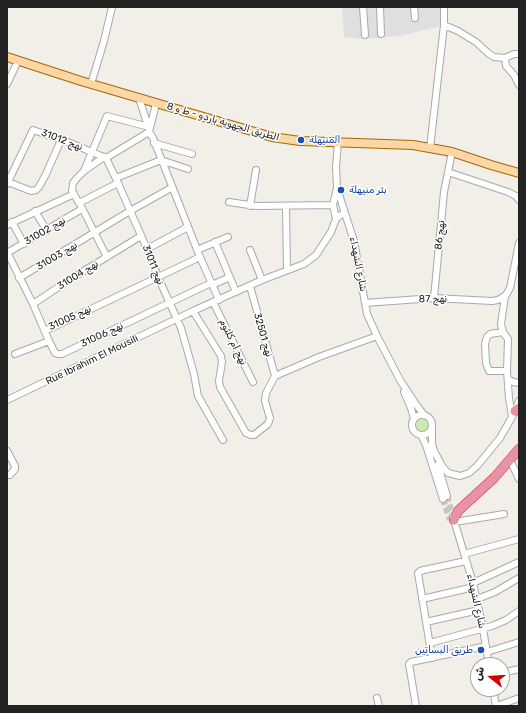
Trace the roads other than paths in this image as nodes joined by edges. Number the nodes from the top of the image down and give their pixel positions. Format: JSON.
{"nodes":[{"id":1,"x":112,"y":7,"type":"edge"},
{"id":2,"x":363,"y":7,"type":"edge"},
{"id":3,"x":380,"y":7,"type":"edge"},
{"id":4,"x":414,"y":7,"type":"edge"},
{"id":5,"x":444,"y":7,"type":"edge"},
{"id":6,"x":415,"y":18,"type":"dead end"},
{"id":7,"x":444,"y":25,"type":"junction"},
{"id":8,"x":381,"y":34,"type":"dead end"},
{"id":9,"x":365,"y":35,"type":"dead end"},
{"id":10,"x":519,"y":54,"type":"edge"},
{"id":11,"x":7,"y":57,"type":"edge"},
{"id":12,"x":506,"y":58,"type":"junction"},
{"id":13,"x":18,"y":61,"type":"junction"},
{"id":14,"x":7,"y":84,"type":"edge"},
{"id":15,"x":91,"y":84,"type":"junction"},
{"id":16,"x":519,"y":85,"type":"edge"},
{"id":17,"x":139,"y":98,"type":"junction"},
{"id":18,"x":156,"y":104,"type":"junction"},
{"id":19,"x":149,"y":130,"type":"junction"},
{"id":20,"x":61,"y":140,"type":"junction"},
{"id":21,"x":338,"y":142,"type":"junction"},
{"id":22,"x":154,"y":143,"type":"junction"},
{"id":23,"x":430,"y":148,"type":"junction"},
{"id":24,"x":91,"y":152,"type":"junction"},
{"id":25,"x":452,"y":152,"type":"junction"},
{"id":26,"x":192,"y":154,"type":"dead end"},
{"id":27,"x":105,"y":158,"type":"junction"},
{"id":28,"x":161,"y":160,"type":"junction"},
{"id":29,"x":491,"y":165,"type":"junction"},
{"id":30,"x":188,"y":169,"type":"dead end"},
{"id":31,"x":10,"y":170,"type":"edge"},
{"id":32,"x":256,"y":170,"type":"dead end"},
{"id":33,"x":84,"y":171,"type":"junction"},
{"id":34,"x":448,"y":172,"type":"junction"},
{"id":35,"x":519,"y":173,"type":"edge"},
{"id":36,"x":519,"y":179,"type":"edge"},
{"id":37,"x":117,"y":180,"type":"junction"},
{"id":38,"x":7,"y":183,"type":"edge"},
{"id":39,"x":338,"y":187,"type":"junction"},
{"id":40,"x":172,"y":188,"type":"junction"},
{"id":41,"x":74,"y":194,"type":"junction"},
{"id":42,"x":519,"y":200,"type":"edge"},
{"id":43,"x":229,"y":202,"type":"dead end"},
{"id":44,"x":333,"y":205,"type":"junction"},
{"id":45,"x":80,"y":206,"type":"junction"},
{"id":46,"x":250,"y":206,"type":"junction"},
{"id":47,"x":286,"y":207,"type":"junction"},
{"id":48,"x":35,"y":211,"type":"junction"},
{"id":49,"x":130,"y":211,"type":"junction"},
{"id":50,"x":345,"y":213,"type":"junction"},
{"id":51,"x":336,"y":219,"type":"junction"},
{"id":52,"x":10,"y":223,"type":"edge"},
{"id":53,"x":188,"y":227,"type":"junction"},
{"id":54,"x":47,"y":230,"type":"junction"},
{"id":55,"x":94,"y":233,"type":"junction"},
{"id":56,"x":141,"y":236,"type":"junction"},
{"id":57,"x":228,"y":237,"type":"dead end"},
{"id":58,"x":215,"y":242,"type":"junction"},
{"id":59,"x":519,"y":243,"type":"edge"},
{"id":60,"x":24,"y":244,"type":"junction"},
{"id":61,"x":147,"y":249,"type":"junction"},
{"id":62,"x":197,"y":250,"type":"junction"},
{"id":63,"x":250,"y":250,"type":"dead end"},
{"id":64,"x":7,"y":252,"type":"edge"},
{"id":65,"x":107,"y":257,"type":"junction"},
{"id":66,"x":200,"y":257,"type":"junction"},
{"id":67,"x":287,"y":270,"type":"junction"},
{"id":68,"x":158,"y":276,"type":"junction"},
{"id":69,"x":230,"y":277,"type":"junction"},
{"id":70,"x":19,"y":278,"type":"junction"},
{"id":71,"x":262,"y":280,"type":"junction"},
{"id":72,"x":212,"y":284,"type":"junction"},
{"id":73,"x":250,"y":286,"type":"junction"},
{"id":74,"x":236,"y":292,"type":"junction"},
{"id":75,"x":503,"y":297,"type":"junction"},
{"id":76,"x":434,"y":298,"type":"junction"},
{"id":77,"x":216,"y":301,"type":"junction"},
{"id":78,"x":169,"y":302,"type":"junction"},
{"id":79,"x":365,"y":303,"type":"junction"},
{"id":80,"x":33,"y":304,"type":"junction"},
{"id":81,"x":193,"y":311,"type":"junction"},
{"id":82,"x":176,"y":319,"type":"junction"},
{"id":83,"x":45,"y":331,"type":"junction"},
{"id":84,"x":503,"y":332,"type":"junction"},
{"id":85,"x":377,"y":336,"type":"junction"},
{"id":86,"x":49,"y":340,"type":"junction"},
{"id":87,"x":15,"y":354,"type":"dead end"},
{"id":88,"x":507,"y":371,"type":"junction"},
{"id":89,"x":275,"y":376,"type":"junction"},
{"id":90,"x":508,"y":379,"type":"junction"},
{"id":91,"x":400,"y":380,"type":"junction"},
{"id":92,"x":252,"y":382,"type":"dead end"},
{"id":93,"x":519,"y":383,"type":"edge"},
{"id":94,"x":7,"y":400,"type":"edge"},
{"id":95,"x":519,"y":401,"type":"edge"},
{"id":96,"x":515,"y":412,"type":"edge"},
{"id":97,"x":424,"y":415,"type":"junction"},
{"id":98,"x":414,"y":418,"type":"junction"},
{"id":99,"x":432,"y":429,"type":"junction"},
{"id":100,"x":420,"y":435,"type":"junction"},
{"id":101,"x":223,"y":440,"type":"dead end"},
{"id":102,"x":519,"y":449,"type":"edge"},
{"id":103,"x":7,"y":451,"type":"edge"},
{"id":104,"x":434,"y":451,"type":"junction"},
{"id":105,"x":510,"y":460,"type":"junction"},
{"id":106,"x":7,"y":475,"type":"edge"},
{"id":107,"x":519,"y":479,"type":"edge"},
{"id":108,"x":504,"y":514,"type":"dead end"},
{"id":109,"x":453,"y":520,"type":"junction"},
{"id":110,"x":519,"y":539,"type":"edge"},
{"id":111,"x":464,"y":554,"type":"junction"},
{"id":112,"x":466,"y":561,"type":"junction"},
{"id":113,"x":519,"y":562,"type":"edge"},
{"id":114,"x":519,"y":578,"type":"edge"},
{"id":115,"x":474,"y":585,"type":"junction"},
{"id":116,"x":422,"y":599,"type":"junction"},
{"id":117,"x":477,"y":599,"type":"junction"},
{"id":118,"x":479,"y":610,"type":"junction"},
{"id":119,"x":519,"y":612,"type":"edge"},
{"id":120,"x":426,"y":622,"type":"junction"},
{"id":121,"x":483,"y":629,"type":"junction"},
{"id":122,"x":519,"y":642,"type":"edge"},
{"id":123,"x":430,"y":643,"type":"junction"},
{"id":124,"x":486,"y":649,"type":"junction"},
{"id":125,"x":488,"y":657,"type":"edge"},
{"id":126,"x":432,"y":658,"type":"junction"},
{"id":127,"x":377,"y":698,"type":"dead end"},
{"id":128,"x":519,"y":698,"type":"edge"},
{"id":129,"x":379,"y":706,"type":"edge"},
{"id":130,"x":416,"y":706,"type":"edge"},
{"id":131,"x":497,"y":706,"type":"edge"}],
"edges":[{"from":1,"to":15,"type":"street"},
{"from":2,"to":9,"type":"street"},
{"from":3,"to":8,"type":"street"},
{"from":4,"to":6,"type":"street"},
{"from":5,"to":7,"type":"street"},
{"from":7,"to":12,"type":"street"},
{"from":7,"to":23,"type":"street"},
{"from":10,"to":12,"type":"street"},
{"from":11,"to":13,"type":"main road","name":"الطريق الجهوية باردو - ط و 8"},
{"from":12,"to":16,"type":"street"},
{"from":13,"to":14,"type":"street"},
{"from":13,"to":15,"type":"main road","name":"الطريق الجهوية باردو - ط و 8"},
{"from":15,"to":17,"type":"main road","name":"الطريق الجهوية باردو - ط و 8"},
{"from":17,"to":18,"type":"main road","name":"الطريق الجهوية باردو - ط و 8"},
{"from":17,"to":19,"type":"street","name":"نهج أم كلثوم"},
{"from":18,"to":19,"type":"street"},
{"from":18,"to":21,"type":"main road","name":"الطريق الجهوية باردو - ط و 8"},
{"from":19,"to":22,"type":"street","name":"نهج أم كلثوم"},
{"from":19,"to":24,"type":"street"},
{"from":19,"to":27,"type":"street"},
{"from":20,"to":24,"type":"street","name":"نهج 31012"},
{"from":20,"to":31,"type":"street","name":"نهج 31012"},
{"from":20,"to":38,"type":"street"},
{"from":21,"to":23,"type":"main road","name":"الطريق الجهوية باردو - ط و 8"},
{"from":21,"to":39,"type":"street","name":"شارع الشهداء"},
{"from":22,"to":26,"type":"street"},
{"from":22,"to":28,"type":"street","name":"نهج أم كلثوم"},
{"from":23,"to":25,"type":"main road","name":"الطريق الجهوية باردو - ط و 8"},
{"from":24,"to":27,"type":"street","name":"نهج 31012"},
{"from":24,"to":33,"type":"street"},
{"from":25,"to":29,"type":"main road","name":"الطريق الجهوية باردو - ط و 8"},
{"from":25,"to":34,"type":"street","name":"نهج 86"},
{"from":27,"to":33,"type":"street"},
{"from":27,"to":37,"type":"street","name":"نهج 31011"},
{"from":28,"to":30,"type":"street"},
{"from":28,"to":37,"type":"street","name":"نهج 31002"},
{"from":28,"to":40,"type":"street","name":"نهج أم كلثوم"},
{"from":29,"to":35,"type":"main road","name":"الطريق الجهوية باردو - ط و 8"},
{"from":29,"to":36,"type":"main road","name":"الطريق الجهوية باردو - ط و 8"},
{"from":31,"to":38,"type":"street"},
{"from":32,"to":46,"type":"street"},
{"from":33,"to":41,"type":"street"},
{"from":34,"to":42,"type":"street"},
{"from":34,"to":76,"type":"street","name":"نهج 86"},
{"from":37,"to":45,"type":"street","name":"نهج 31002"},
{"from":37,"to":49,"type":"street","name":"نهج 31011"},
{"from":39,"to":44,"type":"street"},
{"from":39,"to":50,"type":"street","name":"شارع الشهداء"},
{"from":40,"to":49,"type":"street","name":"نهج 31003"},
{"from":40,"to":53,"type":"street","name":"نهج أم كلثوم"},
{"from":41,"to":45,"type":"street"},
{"from":41,"to":48,"type":"street"},
{"from":43,"to":46,"type":"street"},
{"from":44,"to":47,"type":"street"},
{"from":44,"to":51,"type":"street"},
{"from":45,"to":54,"type":"street","name":"نهج 31002"},
{"from":45,"to":55,"type":"street"},
{"from":46,"to":47,"type":"street"},
{"from":47,"to":67,"type":"street"},
{"from":48,"to":52,"type":"street"},
{"from":48,"to":54,"type":"street"},
{"from":49,"to":55,"type":"street","name":"نهج 31003"},
{"from":49,"to":56,"type":"street","name":"نهج 31011"},
{"from":50,"to":51,"type":"street"},
{"from":50,"to":79,"type":"street","name":"شارع الشهداء"},
{"from":51,"to":67,"type":"street","name":"Rue Ibrahim El Mousili"},
{"from":52,"to":60,"type":"street"},
{"from":53,"to":61,"type":"street"},
{"from":53,"to":62,"type":"street","name":"نهج أم كلثوم"},
{"from":54,"to":60,"type":"street","name":"نهج 31002"},
{"from":55,"to":65,"type":"street"},
{"from":55,"to":70,"type":"street","name":"نهج 31003"},
{"from":56,"to":61,"type":"street","name":"نهج 31011"},
{"from":56,"to":65,"type":"street","name":"نهج 31004"},
{"from":57,"to":58,"type":"street"},
{"from":58,"to":62,"type":"street"},
{"from":58,"to":69,"type":"street"},
{"from":59,"to":75,"type":"street"},
{"from":60,"to":64,"type":"street","name":"نهج 31002"},
{"from":61,"to":68,"type":"street","name":"نهج 31011"},
{"from":62,"to":66,"type":"street","name":"نهج أم كلثوم"},
{"from":63,"to":71,"type":"street"},
{"from":64,"to":70,"type":"street","name":"نهج 31005"},
{"from":65,"to":80,"type":"street","name":"نهج 31004"},
{"from":66,"to":68,"type":"street","name":"نهج 31005"},
{"from":66,"to":72,"type":"street","name":"نهج أم كلثوم"},
{"from":67,"to":71,"type":"street","name":"Rue Ibrahim El Mousili"},
{"from":68,"to":78,"type":"street","name":"نهج 31011"},
{"from":68,"to":83,"type":"street","name":"نهج 31005"},
{"from":69,"to":72,"type":"street"},
{"from":69,"to":74,"type":"street"},
{"from":70,"to":80,"type":"street","name":"نهج 31005"},
{"from":71,"to":73,"type":"street","name":"Rue Ibrahim El Mousili"},
{"from":72,"to":77,"type":"street","name":"نهج أم كلثوم"},
{"from":72,"to":78,"type":"street"},
{"from":73,"to":74,"type":"street","name":"Rue Ibrahim El Mousili"},
{"from":73,"to":89,"type":"street","name":"نهج 32501"},
{"from":74,"to":77,"type":"street","name":"Rue Ibrahim El Mousili"},
{"from":75,"to":76,"type":"street","name":"نهج 87"},
{"from":75,"to":84,"type":"street"},
{"from":76,"to":79,"type":"street","name":"نهج 87"},
{"from":77,"to":81,"type":"street","name":"Rue Ibrahim El Mousili"},
{"from":77,"to":92,"type":"street","name":"نهج أم كلثوم"},
{"from":78,"to":82,"type":"street","name":"نهج 31011"},
{"from":78,"to":86,"type":"street","name":"نهج 31006"},
{"from":79,"to":85,"type":"street","name":"شارع الشهداء"},
{"from":80,"to":83,"type":"street","name":"نهج 31005"},
{"from":81,"to":82,"type":"street","name":"Rue Ibrahim El Mousili"},
{"from":81,"to":89,"type":"street"},
{"from":82,"to":94,"type":"street","name":"Rue Ibrahim El Mousili"},
{"from":82,"to":101,"type":"street","name":"نهج 31011"},
{"from":83,"to":86,"type":"street","name":"نهج 31006"},
{"from":84,"to":88,"type":"street"},
{"from":84,"to":88,"type":"street"},
{"from":85,"to":89,"type":"street"},
{"from":85,"to":91,"type":"street","name":"شارع الشهداء"},
{"from":86,"to":87,"type":"street"},
{"from":88,"to":90,"type":"street"},
{"from":90,"to":93,"type":"street"},
{"from":90,"to":96,"type":"street"},
{"from":91,"to":97,"type":"street"},
{"from":91,"to":98,"type":"street"},
{"from":95,"to":96,"type":"street"},
{"from":96,"to":104,"type":"street"},
{"from":97,"to":98,"type":"street"},
{"from":97,"to":99,"type":"street"},
{"from":98,"to":100,"type":"street"},
{"from":99,"to":100,"type":"street"},
{"from":99,"to":104,"type":"street"},
{"from":100,"to":104,"type":"street"},
{"from":102,"to":105,"type":"highway"},
{"from":103,"to":106,"type":"street"},
{"from":105,"to":107,"type":"street"},
{"from":105,"to":109,"type":"highway"},
{"from":108,"to":109,"type":"street"},
{"from":109,"to":111,"type":"street","name":"شارع الشهداء"},
{"from":110,"to":111,"type":"street"},
{"from":111,"to":112,"type":"street","name":"شارع الشهداء"},
{"from":112,"to":115,"type":"street","name":"شارع الشهداء"},
{"from":112,"to":116,"type":"street"},
{"from":113,"to":115,"type":"street"},
{"from":114,"to":117,"type":"street"},
{"from":115,"to":116,"type":"street"},
{"from":115,"to":117,"type":"street","name":"شارع الشهداء"},
{"from":116,"to":120,"type":"street"},
{"from":117,"to":118,"type":"street","name":"شارع الشهداء"},
{"from":118,"to":120,"type":"street"},
{"from":118,"to":121,"type":"street","name":"شارع الشهداء"},
{"from":119,"to":121,"type":"street"},
{"from":120,"to":123,"type":"street"},
{"from":121,"to":123,"type":"street"},
{"from":121,"to":124,"type":"street","name":"شارع الشهداء"},
{"from":122,"to":124,"type":"street"},
{"from":123,"to":126,"type":"street"},
{"from":124,"to":125,"type":"street","name":"شارع الشهداء"},
{"from":124,"to":126,"type":"street"},
{"from":126,"to":130,"type":"street"},
{"from":127,"to":129,"type":"street"},
{"from":128,"to":131,"type":"street"}]}
